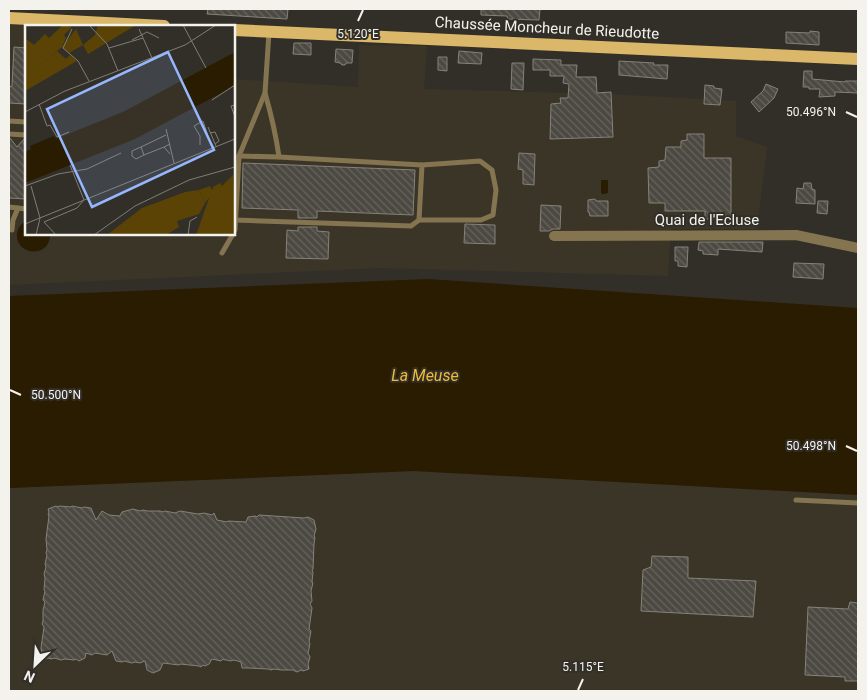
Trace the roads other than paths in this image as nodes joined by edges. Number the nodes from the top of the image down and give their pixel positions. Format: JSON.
{"nodes":[{"id":1,"x":9,"y":18,"type":"edge"},
{"id":2,"x":145,"y":25,"type":"edge"},
{"id":3,"x":235,"y":30,"type":"edge"},
{"id":4,"x":269,"y":32,"type":"junction"},
{"id":5,"x":858,"y":59,"type":"edge"},
{"id":6,"x":265,"y":93,"type":"junction"},
{"id":7,"x":9,"y":121,"type":"edge"},
{"id":8,"x":25,"y":122,"type":"edge"},
{"id":9,"x":9,"y":134,"type":"edge"},
{"id":10,"x":25,"y":136,"type":"edge"},
{"id":11,"x":239,"y":156,"type":"junction"},
{"id":12,"x":278,"y":157,"type":"junction"},
{"id":13,"x":422,"y":165,"type":"junction"},
{"id":14,"x":9,"y":207,"type":"edge"},
{"id":15,"x":18,"y":208,"type":"junction"},
{"id":16,"x":25,"y":209,"type":"edge"},
{"id":17,"x":235,"y":220,"type":"junction"},
{"id":18,"x":419,"y":220,"type":"junction"},
{"id":19,"x":12,"y":230,"type":"dead end"},
{"id":20,"x":235,"y":230,"type":"edge"},
{"id":21,"x":232,"y":235,"type":"edge"},
{"id":22,"x":554,"y":236,"type":"dead end"},
{"id":23,"x":858,"y":248,"type":"edge"},
{"id":24,"x":222,"y":253,"type":"dead end"},
{"id":25,"x":796,"y":500,"type":"dead end"},
{"id":26,"x":858,"y":503,"type":"edge"}],
"edges":[{"from":1,"to":2,"type":"main road"},
{"from":3,"to":4,"type":"main road","name":"Chaussée Moncheur de Rieudotte"},
{"from":4,"to":5,"type":"main road","name":"Chaussée Moncheur de Rieudotte"},
{"from":4,"to":6,"type":"lane"},
{"from":6,"to":11,"type":"lane"},
{"from":6,"to":12,"type":"lane"},
{"from":7,"to":8,"type":"lane"},
{"from":9,"to":10,"type":"lane"},
{"from":11,"to":12,"type":"lane"},
{"from":11,"to":17,"type":"lane"},
{"from":12,"to":13,"type":"lane"},
{"from":13,"to":18,"type":"lane"},
{"from":13,"to":18,"type":"lane"},
{"from":14,"to":15,"type":"lane"},
{"from":15,"to":16,"type":"lane"},
{"from":15,"to":19,"type":"lane"},
{"from":17,"to":18,"type":"lane"},
{"from":17,"to":20,"type":"lane"},
{"from":21,"to":24,"type":"lane"},
{"from":22,"to":23,"type":"street","name":"Quai de l'Ecluse"},
{"from":25,"to":26,"type":"lane"}]}
